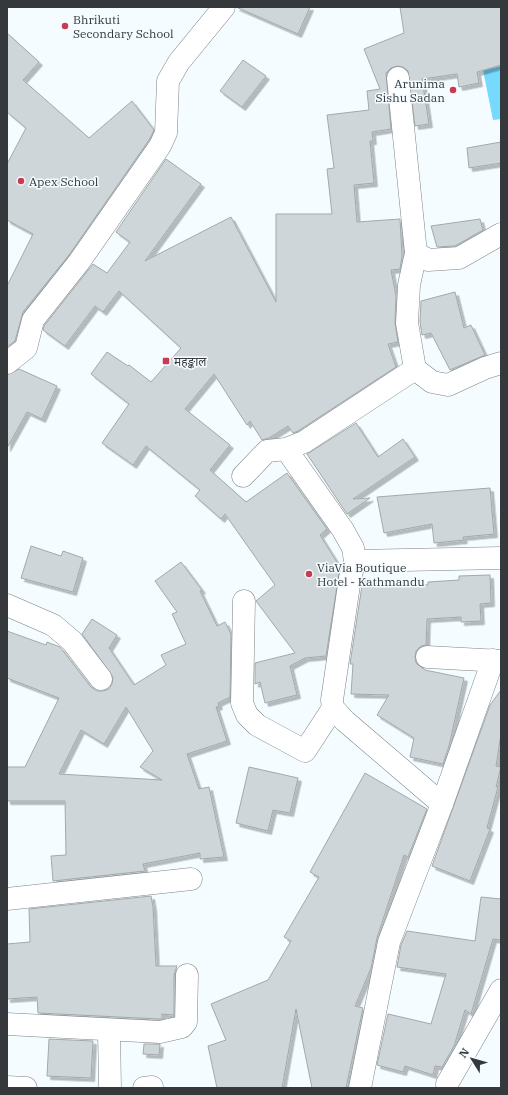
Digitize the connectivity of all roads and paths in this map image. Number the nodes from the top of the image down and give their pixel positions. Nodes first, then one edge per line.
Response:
1 (224, 7) edge
2 (398, 78) dead end
3 (501, 234) edge
4 (416, 253) junction
5 (501, 363) edge
6 (7, 364) edge
7 (415, 369) junction
8 (286, 449) junction
9 (243, 476) dead end
10 (501, 558) edge
11 (355, 561) junction
12 (244, 601) dead end
13 (7, 605) edge
14 (427, 656) dead end
15 (497, 660) edge
16 (101, 679) dead end
17 (333, 708) junction
18 (442, 804) junction
19 (191, 879) dead end
20 (7, 899) edge
21 (187, 975) dead end
22 (501, 990) edge
23 (7, 1024) edge
24 (109, 1030) junction
25 (447, 1084) dead end
26 (7, 1087) edge
27 (26, 1088) edge
28 (110, 1088) edge
29 (360, 1088) edge

1 - 6 street
2 - 4 street
3 - 4 street
4 - 7 street
5 - 7 street
7 - 8 street
8 - 9 street
8 - 11 street
10 - 11 street
11 - 17 street
12 - 17 street
13 - 16 street
14 - 15 street
15 - 18 street
17 - 18 street
18 - 29 street
19 - 20 street
21 - 24 street
22 - 25 street
23 - 24 street
24 - 28 street
26 - 27 street

